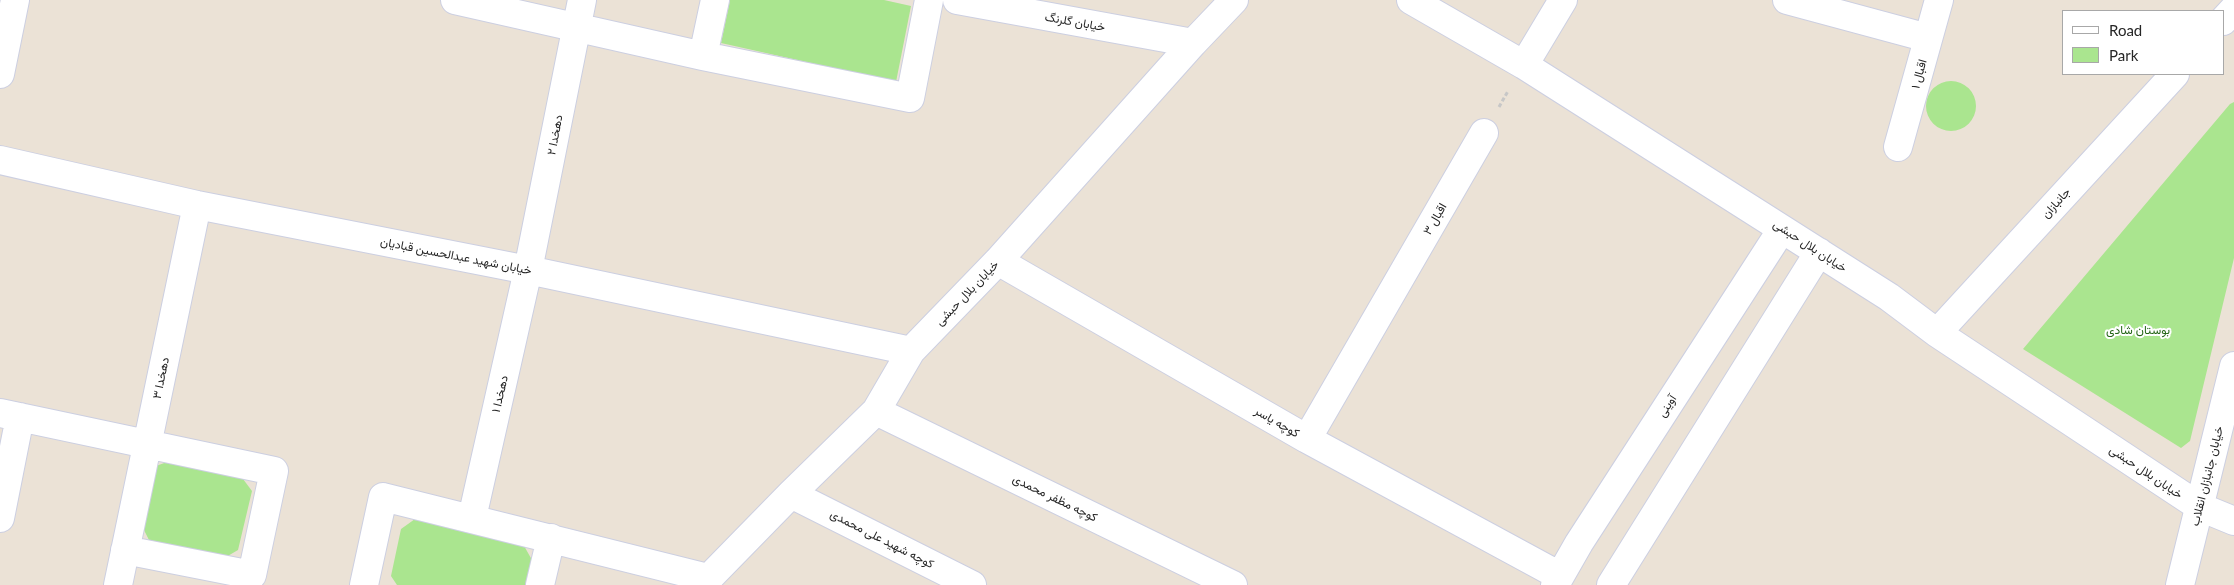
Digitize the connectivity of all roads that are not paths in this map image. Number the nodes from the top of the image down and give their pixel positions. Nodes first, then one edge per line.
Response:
1 (15, 0) edge
2 (456, 0) edge
3 (582, 0) edge
4 (715, 0) edge
5 (929, 0) edge
6 (958, 0) edge
7 (1234, 0) edge
8 (1411, 0) edge
9 (1563, 0) edge
10 (1787, 0) edge
11 (1938, 0) edge
12 (2234, 9) edge
13 (2224, 21) edge
14 (576, 28) junction
15 (1928, 38) junction
16 (1193, 43) junction
17 (703, 56) junction
18 (1524, 64) junction
19 (0, 74) edge
20 (2174, 75) edge
21 (1484, 133) road end
22 (1898, 147) dead end
23 (0, 160) edge
24 (197, 205) junction
25 (1782, 229) junction
26 (1819, 252) junction
27 (998, 261) junction
28 (528, 270) junction
29 (1937, 333) junction
30 (911, 351) junction
31 (2232, 379) edge
32 (876, 411) junction
33 (10, 415) edge
34 (1307, 439) junction
35 (148, 444) junction
36 (791, 494) junction
37 (2200, 507) junction
38 (0, 518) edge
39 (472, 518) junction
40 (2234, 521) edge
41 (551, 538) junction
42 (125, 550) junction
43 (1558, 580) edge
44 (705, 582) edge
45 (118, 585) edge
46 (364, 585) edge
47 (540, 585) edge
48 (972, 585) edge
49 (1233, 585) edge
50 (1611, 585) edge
51 (2180, 585) edge

1 - 19 street
2 - 14 street
3 - 14 street, دهخدا ۲
4 - 17 street
5 - 17 street
6 - 16 street, خیابان گلرنگ
7 - 16 street, خیابان بلال حبشی
8 - 18 street, خیابان بلال حبشی
9 - 18 street
10 - 15 street
11 - 15 street, اقبال ۱
12 - 13 street
14 - 17 street
14 - 28 street, دهخدا ۲
15 - 22 street, اقبال ۱
16 - 27 street, خیابان بلال حبشی
18 - 25 street, خیابان بلال حبشی
20 - 29 street, جانبازان
21 - 34 street, اقبال ۳
23 - 24 street, خیابان شهید عبدالحسین قبادیان
24 - 28 street, خیابان شهید عبدالحسین قبادیان
24 - 35 street, دهخدا ۳
25 - 26 street, خیابان بلال حبشی
25 - 43 street, آوینی
26 - 29 street, خیابان بلال حبشی
26 - 50 street
27 - 30 street, خیابان بلال حبشی
27 - 34 street, کوچه یاسر
28 - 30 street, خیابان شهید عبدالحسین قبادیان
28 - 39 street, دهخدا ۱
29 - 37 street, خیابان بلال حبشی
30 - 32 street, خیابان بلال حبشی
31 - 37 street, خیابان جانبازان انقلاب
32 - 36 street, خیابان بلال حبشی
32 - 49 street, کوچه مظفر محمدی
33 - 35 street
33 - 38 street
34 - 43 street, کوچه یاسر
35 - 42 street, دهخدا ۳
35 - 42 street
36 - 44 street, خیابان بلال حبشی
36 - 48 street, کوچه شهید علی محمدی
37 - 40 street, خیابان بلال حبشی
37 - 51 street, خیابان جانبازان انقلاب
39 - 41 street
39 - 46 street
41 - 44 street
41 - 47 street
42 - 45 street, دهخدا ۳

